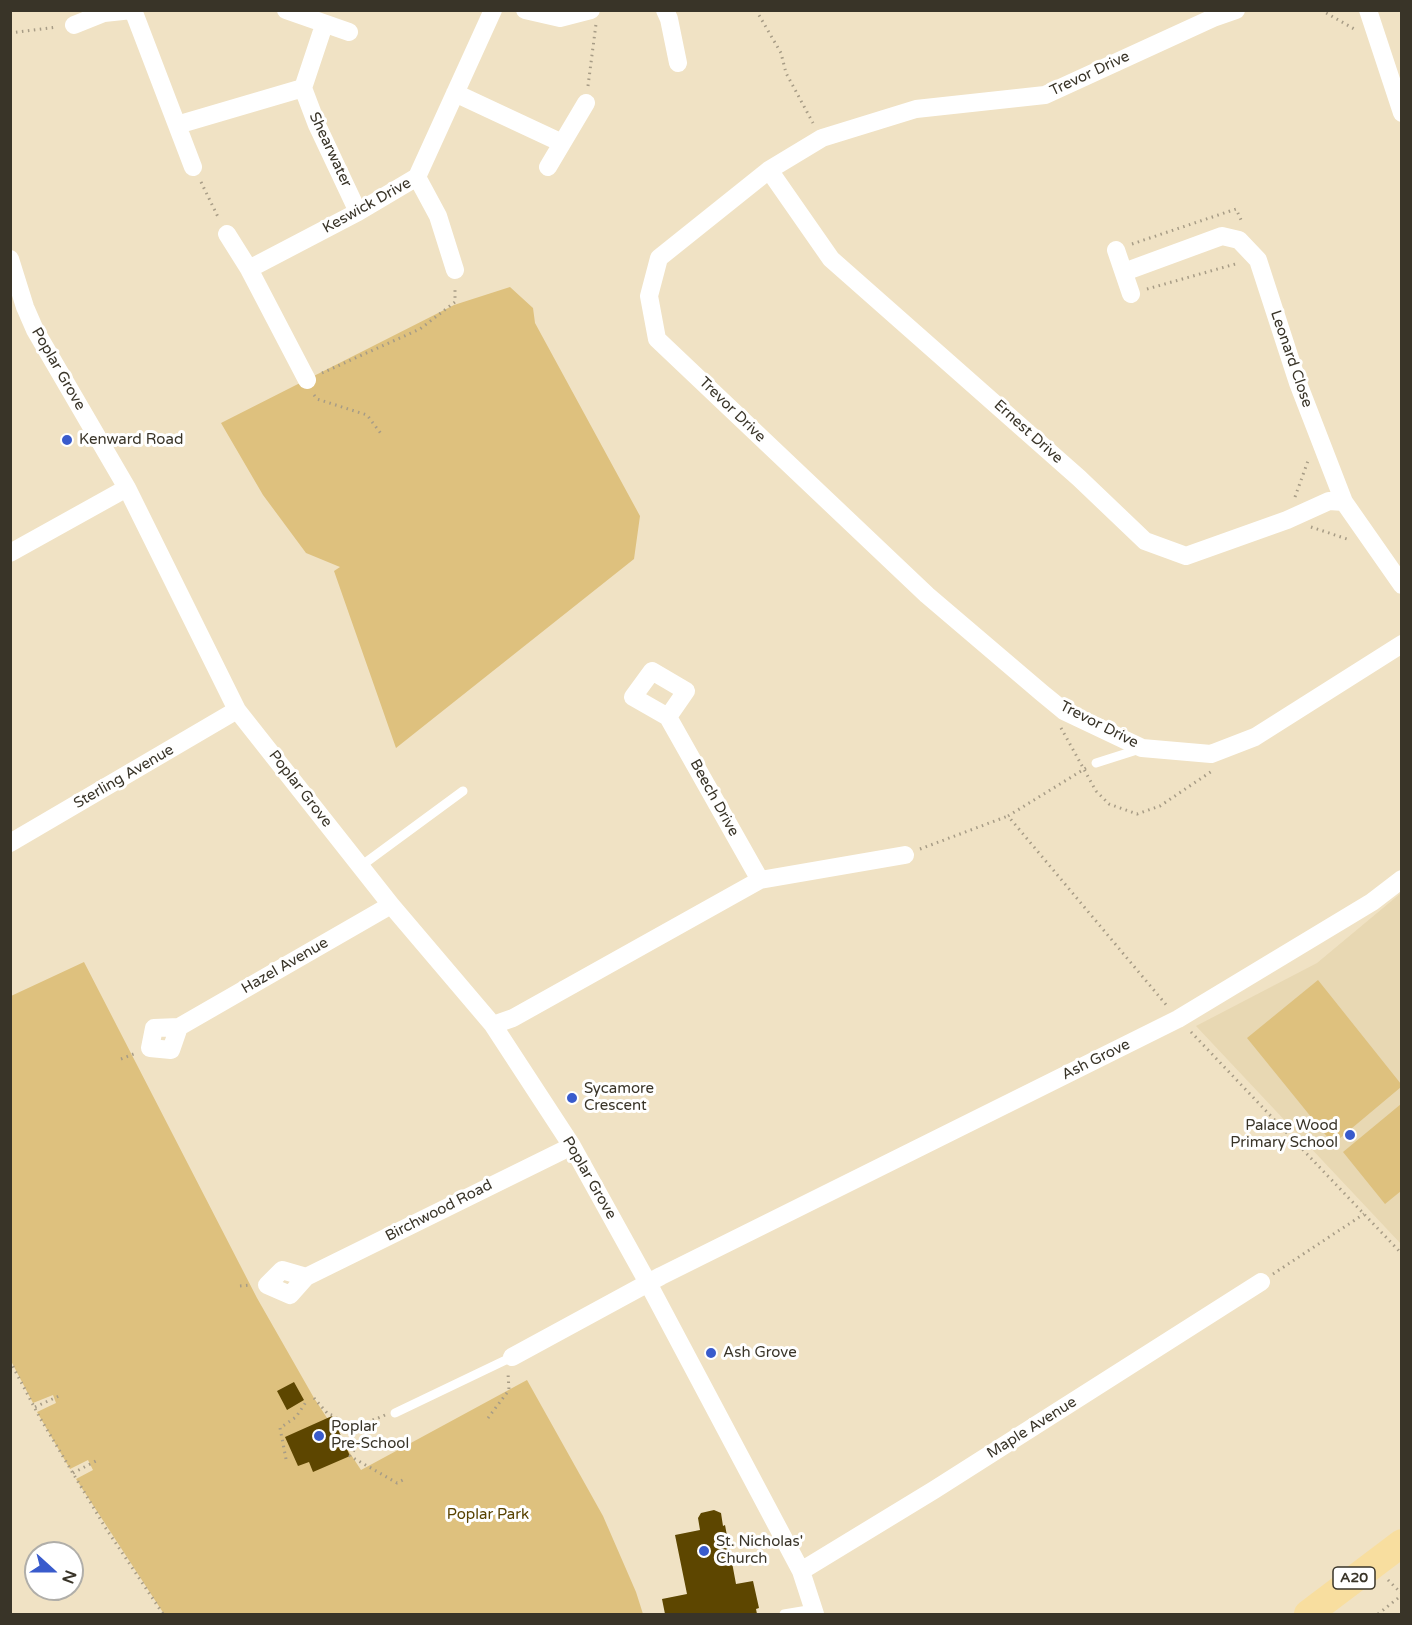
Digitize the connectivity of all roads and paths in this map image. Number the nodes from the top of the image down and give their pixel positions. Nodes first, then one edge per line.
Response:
1 (133, 10) edge
2 (493, 10) edge
3 (525, 10) edge
4 (665, 10) edge
5 (756, 10) edge
6 (1236, 10) edge
7 (1321, 10) edge
8 (1368, 10) edge
9 (293, 12) edge
10 (561, 14) edge
11 (594, 16) edge
12 (74, 25) joint
13 (324, 25) junction
14 (349, 32) dead end
15 (10, 33) edge
16 (1378, 42) junction
17 (678, 63) dead end
18 (303, 88) junction
19 (455, 93) junction
20 (586, 103) joint
21 (1401, 113) edge
22 (177, 125) junction
23 (822, 138) junction
24 (562, 143) junction
25 (193, 167) joint
26 (548, 167) dead end
27 (769, 170) junction
28 (417, 177) junction
29 (358, 212) junction
30 (227, 234) joint
31 (1116, 250) dead end
32 (10, 259) edge
33 (1258, 260) junction
34 (249, 269) junction
35 (455, 270) joint
36 (1124, 272) junction
37 (1131, 294) joint
38 (307, 380) junction
39 (382, 435) dead end
40 (1318, 435) junction
41 (127, 488) junction
42 (1344, 502) junction
43 (1287, 520) junction
44 (1375, 548) junction
45 (10, 553) edge
46 (1401, 585) edge
47 (1401, 644) edge
48 (237, 710) junction
49 (668, 717) dead end
50 (1058, 721) dead end
51 (1142, 748) junction
52 (1096, 763) joint
53 (1215, 769) dead end
54 (1084, 770) junction
55 (463, 791) dead end
56 (1008, 816) junction
57 (10, 843) edge
58 (904, 855) joint
59 (361, 866) junction
60 (1401, 879) edge
61 (760, 880) junction
62 (392, 905) junction
63 (1178, 1019) junction
64 (493, 1025) junction
65 (178, 1027) dead end
66 (572, 1146) junction
67 (1364, 1214) junction
68 (1401, 1254) edge
69 (306, 1277) dead end
70 (1262, 1282) joint
71 (648, 1283) junction
72 (509, 1358) junction
73 (10, 1361) edge
74 (59, 1396) dead end
75 (314, 1398) dead end
76 (306, 1402) dead end
77 (35, 1407) junction
78 (395, 1413) joint
79 (488, 1418) dead end
80 (376, 1419) junction
81 (286, 1459) dead end
82 (96, 1461) dead end
83 (73, 1473) junction
84 (405, 1479) dead end
85 (1401, 1543) edge
86 (801, 1571) junction
87 (1401, 1595) edge
88 (814, 1612) edge
89 (163, 1614) edge
90 (784, 1614) edge
91 (1308, 1614) edge
92 (1378, 1614) edge

1 - 12 street
1 - 22 street
2 - 19 street, Keswick Drive
3 - 10 street
4 - 17 street
5 - 23 path
6 - 23 street, Trevor Drive
7 - 16 path
8 - 16 street
9 - 13 street
10 - 11 street
11 - 20 path
12 - 15 path
13 - 14 street
13 - 18 street
16 - 21 street
18 - 22 street
18 - 29 street, Shearwater
19 - 24 street
19 - 28 street, Keswick Drive
20 - 24 street
22 - 25 street
23 - 27 street, Trevor Drive
24 - 26 street
25 - 30 path
27 - 43 street, Ernest Drive
27 - 51 street, Trevor Drive
28 - 29 street, Keswick Drive
28 - 35 street
29 - 34 street, Keswick Drive
30 - 34 street
31 - 36 street
32 - 41 street, Poplar Grove
33 - 36 street, Leonard Close
33 - 37 path
33 - 40 street, Leonard Close
34 - 38 street
35 - 38 path
36 - 37 street
38 - 39 path
40 - 42 street, Leonard Close
40 - 43 path
41 - 45 street
41 - 48 street, Poplar Grove
42 - 43 street, Ernest Drive
42 - 44 street, Leonard Close
43 - 44 path
44 - 46 street, Leonard Close
47 - 51 street, Trevor Drive
48 - 57 street, Sterling Avenue
48 - 59 street, Poplar Grove
49 - 61 street, Beech Drive
50 - 54 path
51 - 52 lane
52 - 54 path
53 - 54 path
54 - 56 path
55 - 59 lane
56 - 58 path
56 - 63 path
58 - 61 street
59 - 62 street, Poplar Grove
60 - 63 street, Ash Grove
61 - 64 street
62 - 64 street, Poplar Grove
62 - 65 street, Hazel Avenue
63 - 67 path
63 - 71 street, Ash Grove
64 - 66 street, Poplar Grove
66 - 69 street, Birchwood Road
66 - 71 street, Poplar Grove
67 - 68 path
67 - 70 path
70 - 86 street, Maple Avenue
71 - 72 street
71 - 86 street, Poplar Grove
72 - 78 lane
72 - 79 path
73 - 77 path
74 - 77 path
75 - 80 path
76 - 81 path
77 - 83 path
78 - 80 path
80 - 84 path
82 - 83 path
83 - 89 path
85 - 91 main road, A20
86 - 88 street, Poplar Grove
87 - 92 path
88 - 90 lane

